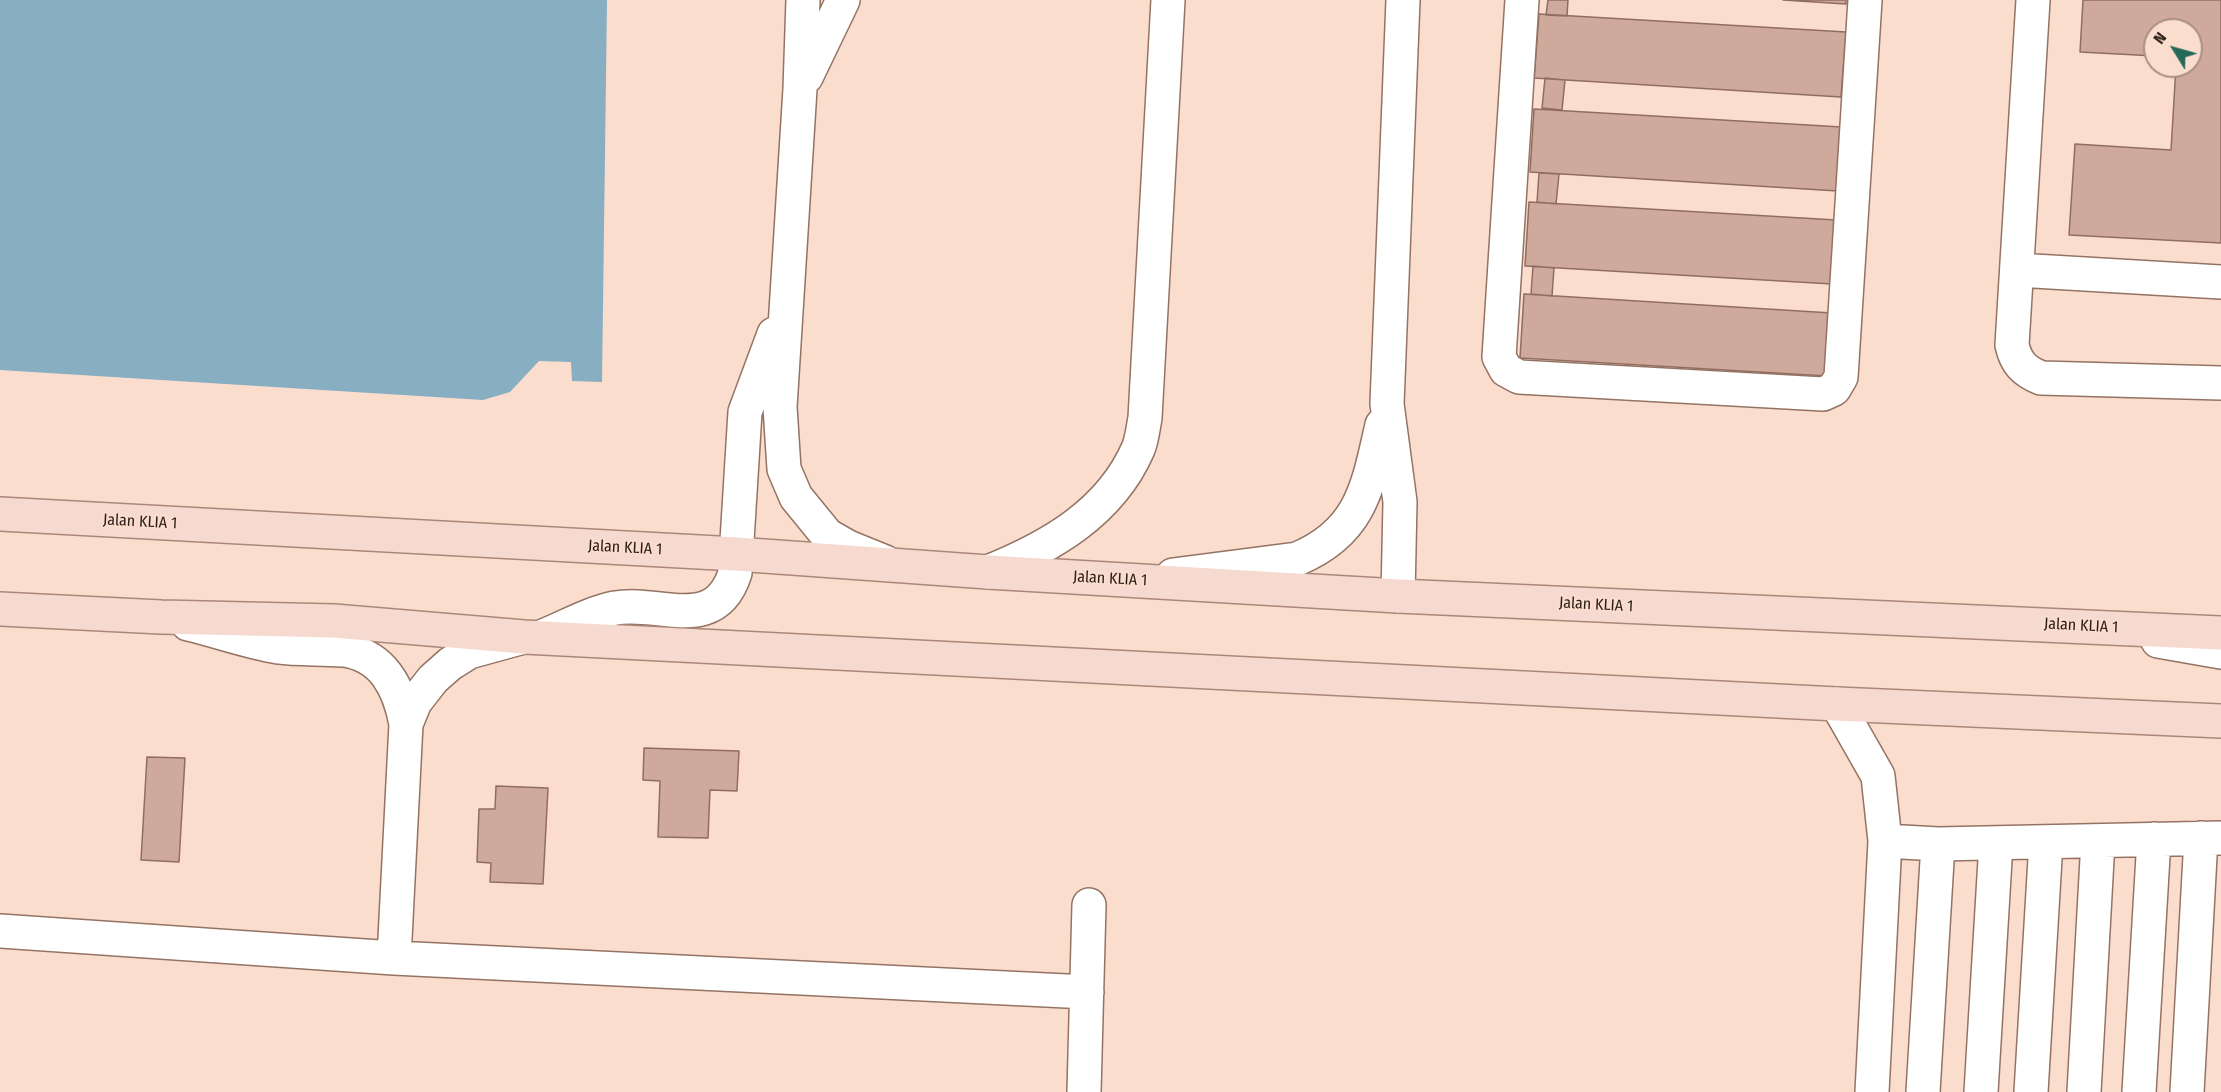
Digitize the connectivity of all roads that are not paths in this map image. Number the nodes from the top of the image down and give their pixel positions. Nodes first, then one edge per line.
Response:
1 (803, 0) edge
2 (843, 0) edge
3 (1168, 0) edge
4 (1402, 0) edge
5 (1522, 0) edge
6 (1865, 0) edge
7 (2032, 0) edge
8 (800, 89) junction
9 (2017, 270) junction
10 (2221, 282) edge
11 (785, 304) junction
12 (2221, 383) edge
13 (1387, 404) junction
14 (0, 514) edge
15 (736, 554) junction
16 (894, 566) junction
17 (988, 572) junction
18 (1130, 580) junction
19 (1398, 596) junction
20 (0, 609) edge
21 (160, 617) junction
22 (2079, 626) junction
23 (2221, 633) edge
24 (532, 637) junction
25 (2221, 652) edge
26 (1837, 704) junction
27 (2221, 721) edge
28 (406, 724) junction
29 (2211, 838) edge
30 (2154, 839) junction
31 (1885, 841) junction
32 (2098, 841) junction
33 (2046, 842) junction
34 (1996, 843) junction
35 (1938, 844) junction
36 (1089, 905) dead end
37 (0, 931) edge
38 (394, 958) junction
39 (1087, 992) junction
40 (1084, 1092) edge
41 (1872, 1092) edge
42 (1923, 1092) edge
43 (1982, 1092) edge
44 (2031, 1092) edge
45 (2084, 1092) edge
46 (2139, 1092) edge
47 (2187, 1092) edge

1 - 8 street
2 - 8 street
3 - 17 street
4 - 13 street
5 - 6 street
7 - 9 street
8 - 11 street
9 - 10 street
9 - 12 street
11 - 15 street
11 - 16 street
13 - 18 street
13 - 19 street
14 - 15 main road, Jalan KLIA 1
15 - 16 main road, Jalan KLIA 1
15 - 24 street
16 - 17 main road, Jalan KLIA 1
17 - 18 main road, Jalan KLIA 1
18 - 19 main road, Jalan KLIA 1
19 - 22 main road, Jalan KLIA 1
20 - 21 main road
21 - 24 main road
21 - 28 street
22 - 23 main road, Jalan KLIA 1
22 - 25 street
24 - 26 main road
24 - 28 street
26 - 27 main road
26 - 31 street
28 - 38 street
29 - 30 street
29 - 47 street
30 - 32 street
30 - 46 street
31 - 35 street
31 - 41 street
32 - 33 street
32 - 45 street
33 - 34 street
33 - 44 street
34 - 35 street
34 - 43 street
35 - 42 street
36 - 39 street
37 - 38 street
38 - 39 street
39 - 40 street

